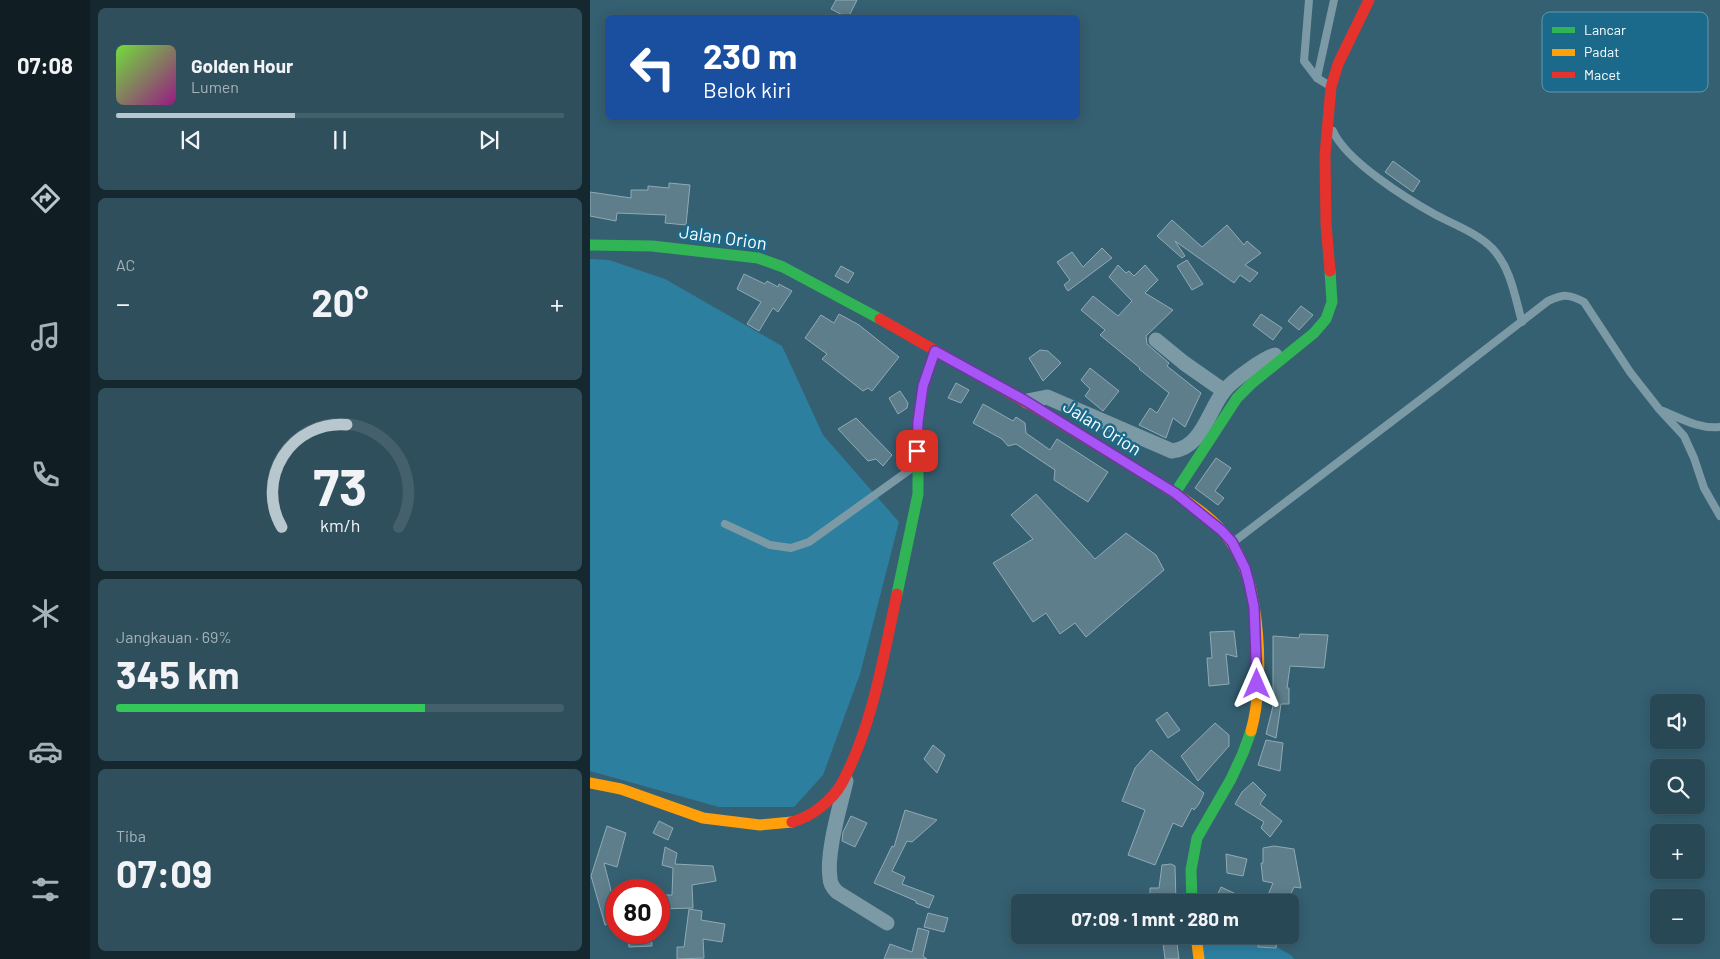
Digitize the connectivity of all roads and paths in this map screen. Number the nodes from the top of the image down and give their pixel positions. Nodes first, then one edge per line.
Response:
1 (1308, 0) edge
2 (1334, 0) edge
3 (1369, 0) edge
4 (1317, 78) junction
5 (1331, 87) junction
6 (1328, 118) junction
7 (590, 244) edge
8 (1522, 322) junction
9 (1156, 340) dead end
10 (935, 351) junction
11 (1291, 353) junction
12 (1224, 391) junction
13 (1026, 401) junction
14 (1659, 409) junction
15 (1720, 427) edge
16 (917, 465) junction
17 (1175, 493) junction
18 (1720, 516) edge
19 (725, 524) dead end
20 (1232, 542) junction
21 (850, 767) junction
22 (590, 783) edge
23 (1191, 894) edge
24 (887, 923) dead end
25 (1197, 944) edge
26 (1199, 959) edge

1 - 4 lane
2 - 4 lane
3 - 5 main road
4 - 5 lane
5 - 6 main road
6 - 8 lane
6 - 11 main road
7 - 10 main road, Jalan Orion
8 - 14 lane
8 - 20 lane
9 - 12 street
10 - 13 main road, Jalan Orion
10 - 16 main road
11 - 12 street
11 - 17 main road
12 - 13 street
13 - 17 main road, Jalan Orion
14 - 15 lane
14 - 18 lane
16 - 19 lane
16 - 21 main road
17 - 20 main road, Jalan Orion
20 - 23 main road, Jalan Orion
21 - 22 main road
21 - 24 street
25 - 26 main road

